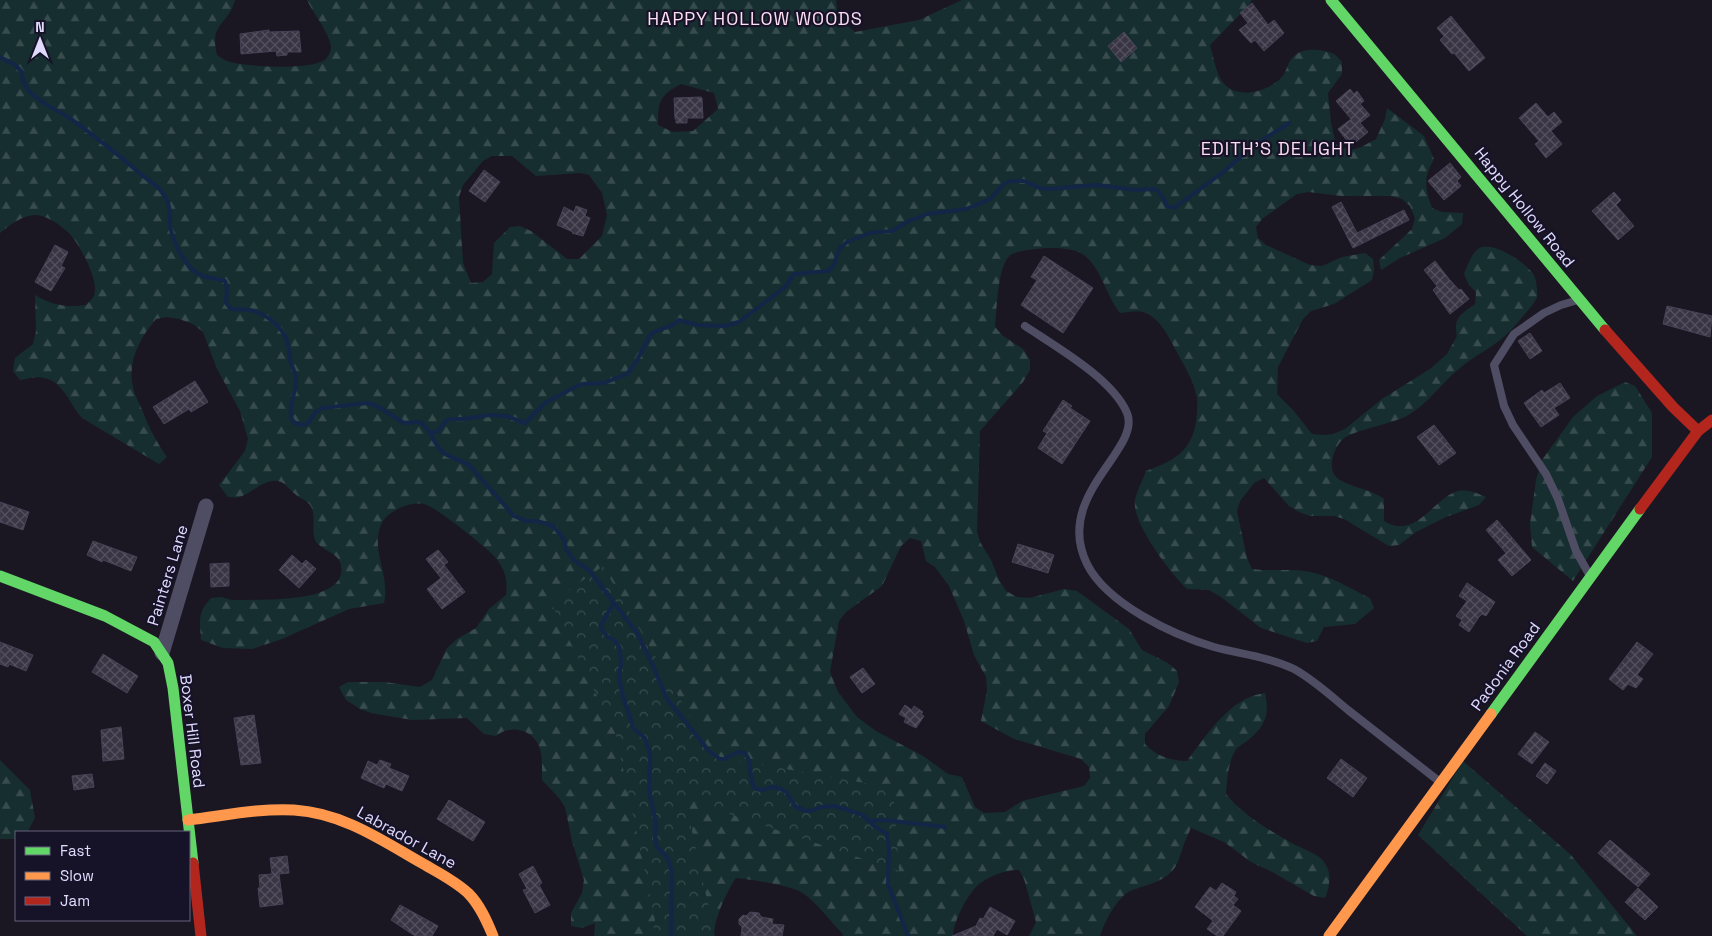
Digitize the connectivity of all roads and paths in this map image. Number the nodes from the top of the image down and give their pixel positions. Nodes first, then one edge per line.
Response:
1 (1331, 0) edge
2 (1580, 300) junction
3 (1025, 326) dead end
4 (1712, 420) edge
5 (1698, 431) junction
6 (206, 506) dead end
7 (0, 576) edge
8 (1590, 577) junction
9 (162, 653) junction
10 (1440, 782) junction
11 (188, 820) junction
12 (189, 831) edge
13 (190, 838) edge
14 (201, 936) edge
15 (493, 936) edge
16 (1329, 936) edge

1 - 2 street, Happy Hollow Road
2 - 5 street, Happy Hollow Road
2 - 8 lane
3 - 10 lane
4 - 5 street, Padonia Road
5 - 8 street, Padonia Road
6 - 9 street, Painters Lane
7 - 9 street, Boxer Hill Road
8 - 10 street, Padonia Road
9 - 11 street, Boxer Hill Road
10 - 16 street, Padonia Road
11 - 12 street, Boxer Hill Road
11 - 15 street, Labrador Lane
13 - 14 street, Boxer Hill Road

